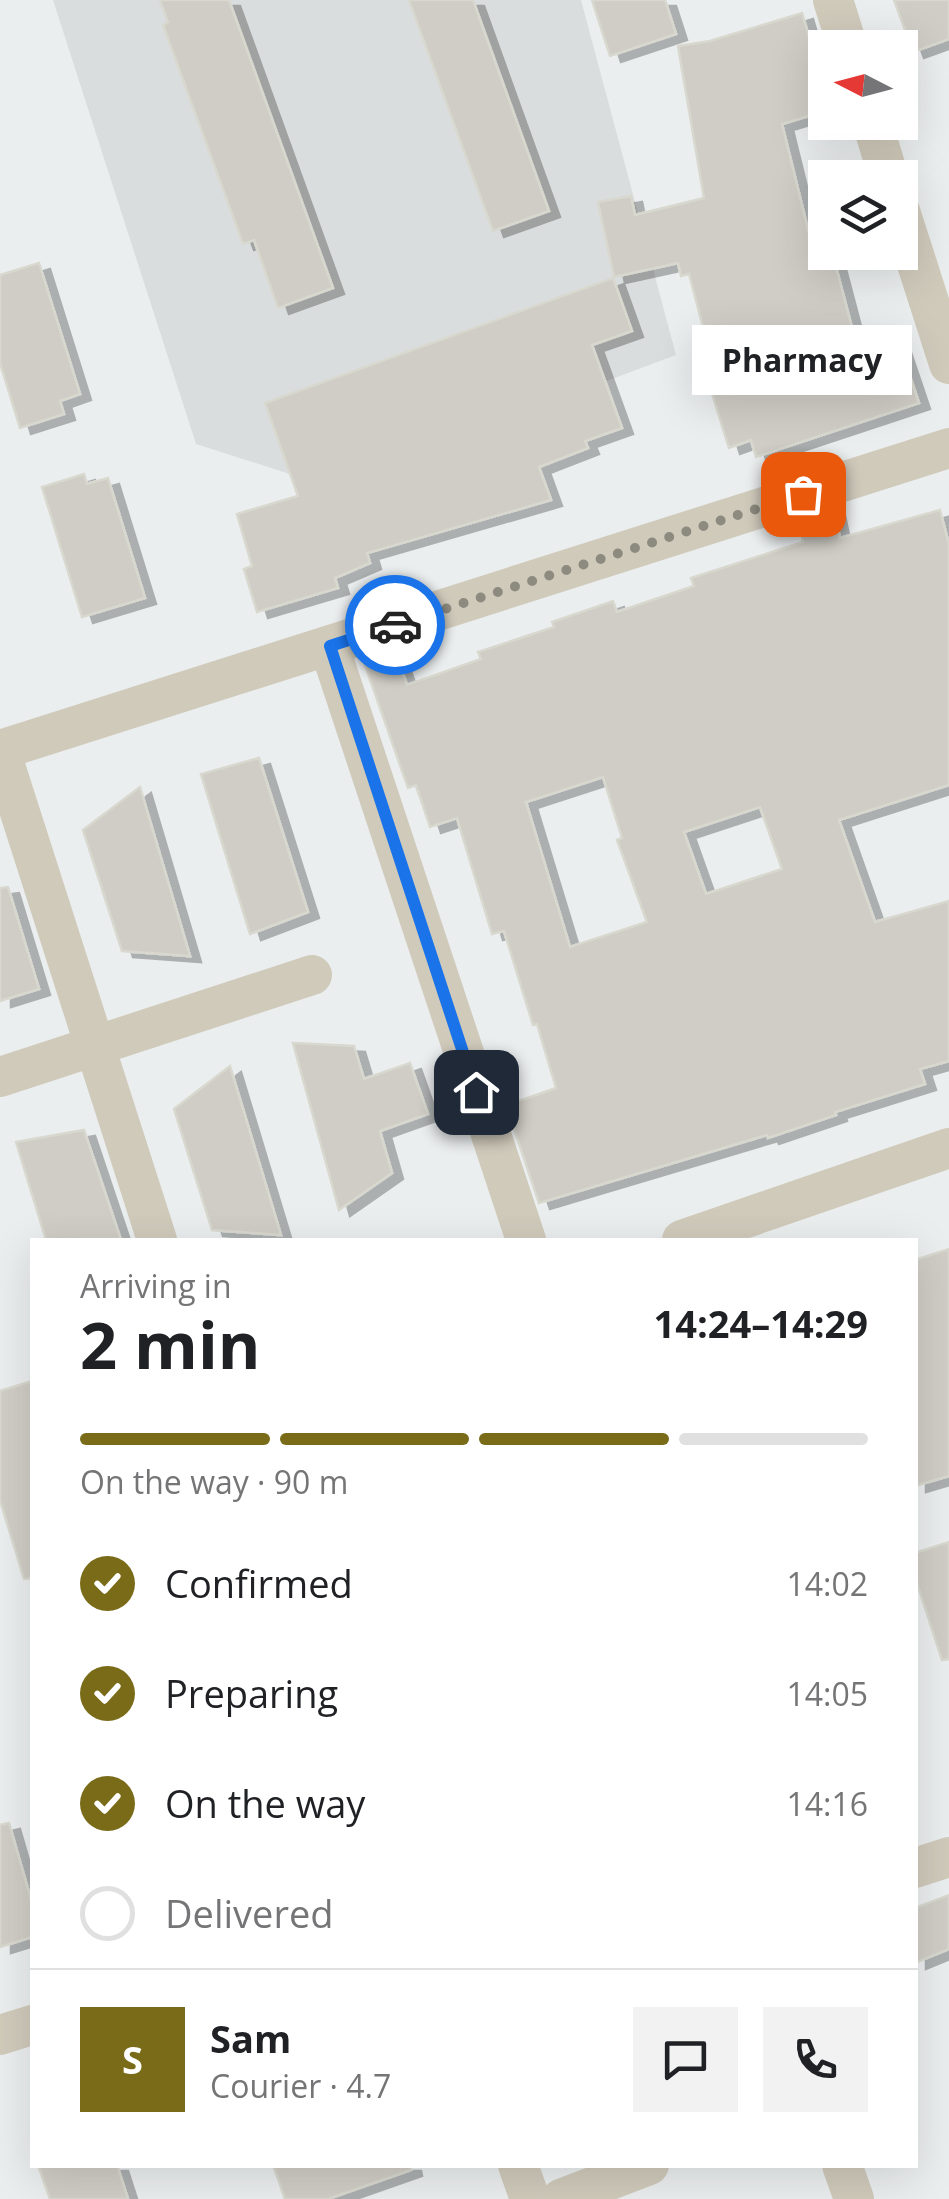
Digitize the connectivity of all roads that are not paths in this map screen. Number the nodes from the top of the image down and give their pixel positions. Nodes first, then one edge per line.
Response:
1 (832, 0) edge
2 (842, 30) edge
3 (918, 267) edge
4 (949, 364) edge
5 (949, 448) edge
6 (330, 646) junction
7 (0, 750) edge
8 (312, 975) dead end
9 (92, 1044) junction
10 (0, 1077) edge
11 (949, 1148) edge
12 (157, 1238) edge
13 (525, 1238) edge
14 (688, 1238) edge
15 (949, 1857) edge
16 (918, 1867) edge
17 (30, 2026) edge
18 (0, 2036) edge
19 (519, 2168) edge
20 (641, 2168) edge
21 (843, 2168) edge
22 (530, 2199) edge
23 (561, 2199) edge
24 (854, 2199) edge

1 - 2 street
3 - 4 street
5 - 6 street
6 - 7 street
6 - 13 street
7 - 9 street
8 - 9 street
9 - 10 street
9 - 12 street
11 - 14 street
15 - 16 street
17 - 18 street
19 - 22 street
20 - 23 street
21 - 24 street

